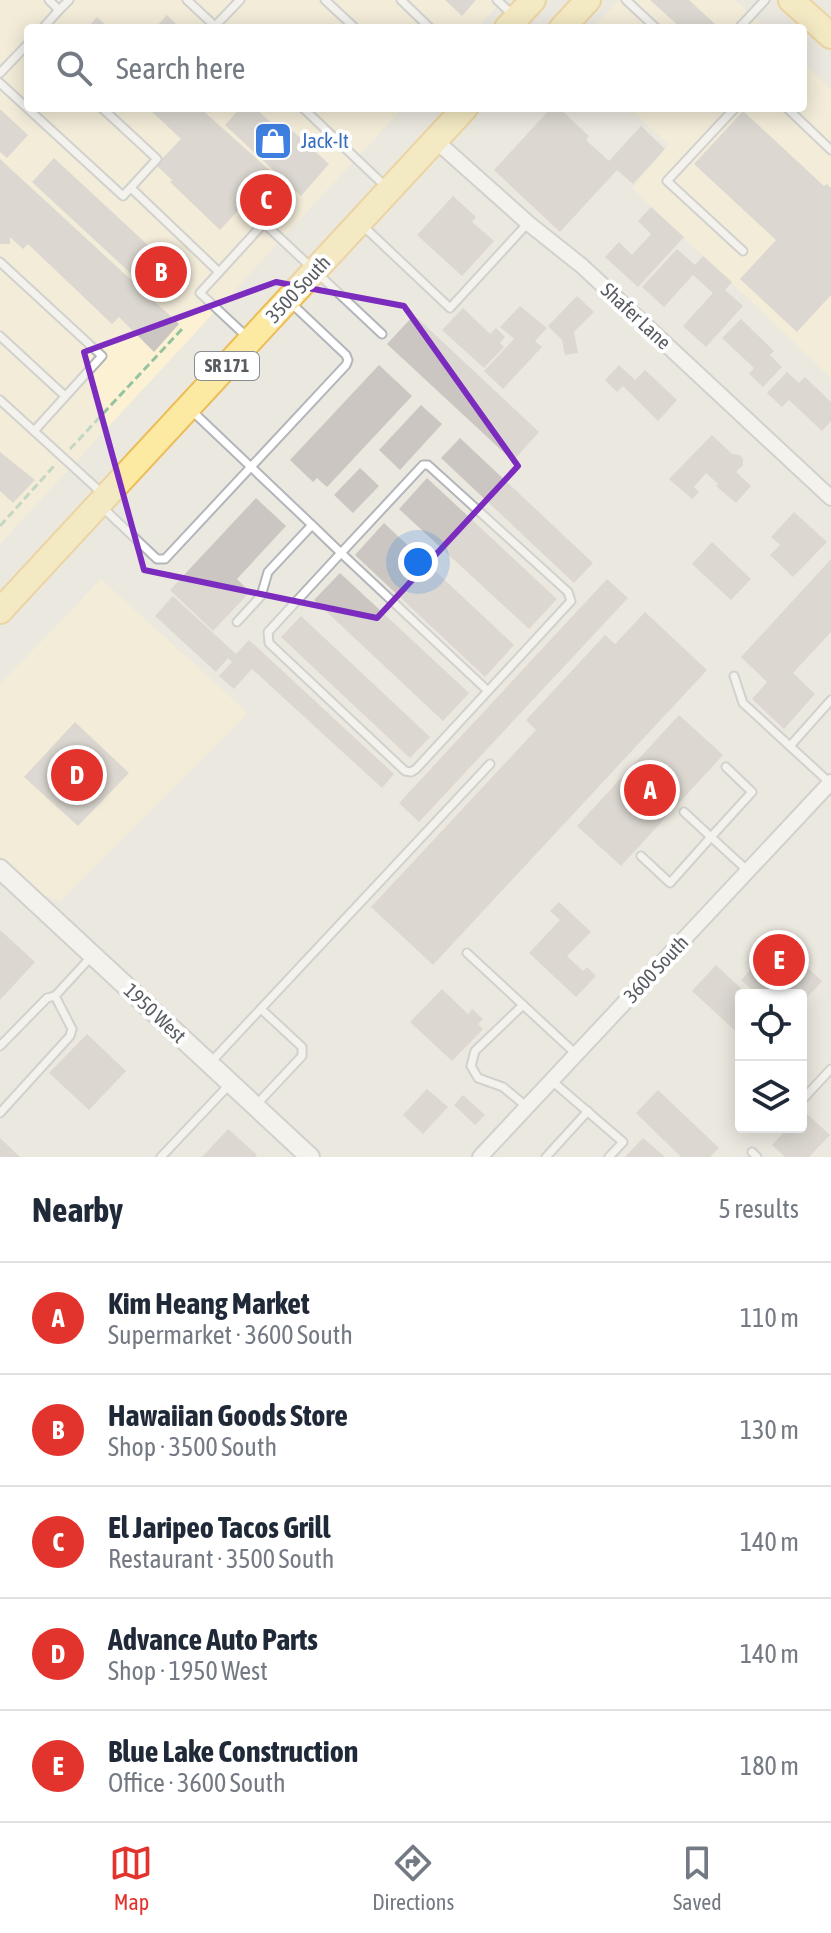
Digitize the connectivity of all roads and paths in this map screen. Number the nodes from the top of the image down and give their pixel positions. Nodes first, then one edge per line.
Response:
1 (49, 0) edge
2 (69, 0) edge
3 (187, 0) edge
4 (240, 0) edge
5 (325, 0) edge
6 (401, 0) edge
7 (497, 0) edge
8 (588, 0) edge
9 (626, 0) edge
10 (765, 0) edge
11 (791, 0) edge
12 (59, 10) junction
13 (519, 15) edge
14 (47, 24) edge
15 (213, 24) edge
16 (219, 24) edge
17 (351, 24) edge
18 (426, 24) edge
19 (566, 24) edge
20 (652, 24) edge
21 (743, 24) edge
22 (819, 29) edge
23 (24, 48) edge
24 (0, 73) edge
25 (0, 83) edge
26 (24, 105) edge
27 (32, 112) edge
28 (106, 112) edge
29 (307, 112) edge
30 (731, 112) edge
31 (791, 112) edge
32 (455, 114) edge
33 (435, 140) junction
34 (831, 150) edge
35 (131, 188) junction
36 (390, 190) junction
37 (360, 223) junction
38 (528, 223) junction
39 (743, 251) dead end
40 (0, 262) edge
41 (315, 270) junction
42 (219, 272) junction
43 (287, 300) junction
44 (182, 329) dead end
45 (382, 334) dead end
46 (0, 336) edge
47 (251, 340) junction
48 (65, 396) junction
49 (0, 400) edge
50 (188, 407) junction
51 (34, 431) junction
52 (77, 442) dead end
53 (251, 467) junction
54 (52, 469) dead end
55 (831, 498) edge
56 (102, 500) junction
57 (312, 525) junction
58 (0, 526) edge
59 (341, 553) junction
60 (0, 611) edge
61 (237, 622) dead end
62 (734, 676) dead end
63 (488, 691) junction
64 (831, 700) edge
65 (790, 746) junction
66 (490, 764) dead end
67 (726, 767) dead end
68 (831, 782) edge
69 (684, 812) dead end
70 (711, 837) junction
71 (641, 856) dead end
72 (0, 869) edge
73 (748, 871) junction
74 (467, 953) dead end
75 (93, 955) junction
76 (55, 996) junction
77 (523, 1005) junction
78 (261, 1009) junction
79 (0, 1046) edge
80 (576, 1054) junction
81 (209, 1064) junction
82 (831, 1069) edge
83 (552, 1081) junction
84 (231, 1083) junction
85 (807, 1095) edge
86 (256, 1106) junction
87 (527, 1107) junction
88 (588, 1111) junction
89 (0, 1113) edge
90 (161, 1157) edge
91 (310, 1157) edge
92 (480, 1157) edge
93 (546, 1157) edge
94 (609, 1157) edge

1 - 12 lane
2 - 12 lane
3 - 15 lane
4 - 16 lane
5 - 17 lane
6 - 18 lane
7 - 13 lane
8 - 19 main road
9 - 20 lane
10 - 21 lane
11 - 22 main road
12 - 14 lane
23 - 24 lane
25 - 26 lane
27 - 35 lane
28 - 35 lane
29 - 36 lane
30 - 39 lane
31 - 34 lane
32 - 33 main road, 3500 South / SR 171
33 - 36 main road, 3500 South / SR 171
33 - 38 street, Shafer Lane
35 - 42 lane
36 - 37 main road, 3500 South / SR 171
37 - 38 lane
37 - 41 main road, 3500 South / SR 171
38 - 55 street, Shafer Lane
40 - 48 lane
41 - 42 lane
41 - 43 main road, 3500 South / SR 171
41 - 45 lane
42 - 47 lane
43 - 47 main road, 3500 South / SR 171
43 - 53 lane
44 - 52 path
46 - 48 lane
47 - 50 main road, 3500 South / SR 171
48 - 51 lane
49 - 51 lane
50 - 53 lane
50 - 56 main road, 3500 South / SR 171
51 - 56 lane
53 - 56 lane
53 - 57 lane
54 - 58 path
56 - 60 main road, 3500 South / SR 171
57 - 59 lane
57 - 61 lane
59 - 63 lane
59 - 63 lane
59 - 63 lane
62 - 65 lane
64 - 65 lane
65 - 68 lane
66 - 78 lane
67 - 70 lane
68 - 73 street, 3600 South
69 - 70 lane
70 - 71 lane
70 - 73 lane
72 - 75 street, 1950 West
73 - 80 street, 3600 South
74 - 77 lane
75 - 76 lane
75 - 81 street, 1950 West
76 - 79 lane
76 - 89 lane
77 - 80 lane
77 - 87 lane
78 - 81 lane
78 - 86 lane
80 - 83 street, 3600 South
81 - 84 street, 1950 West
82 - 85 lane
83 - 87 street, 3600 South
83 - 88 lane
84 - 86 street, 1950 West
84 - 90 lane
86 - 91 street, 1950 West
87 - 92 street, 3600 South
88 - 93 lane
88 - 94 lane

